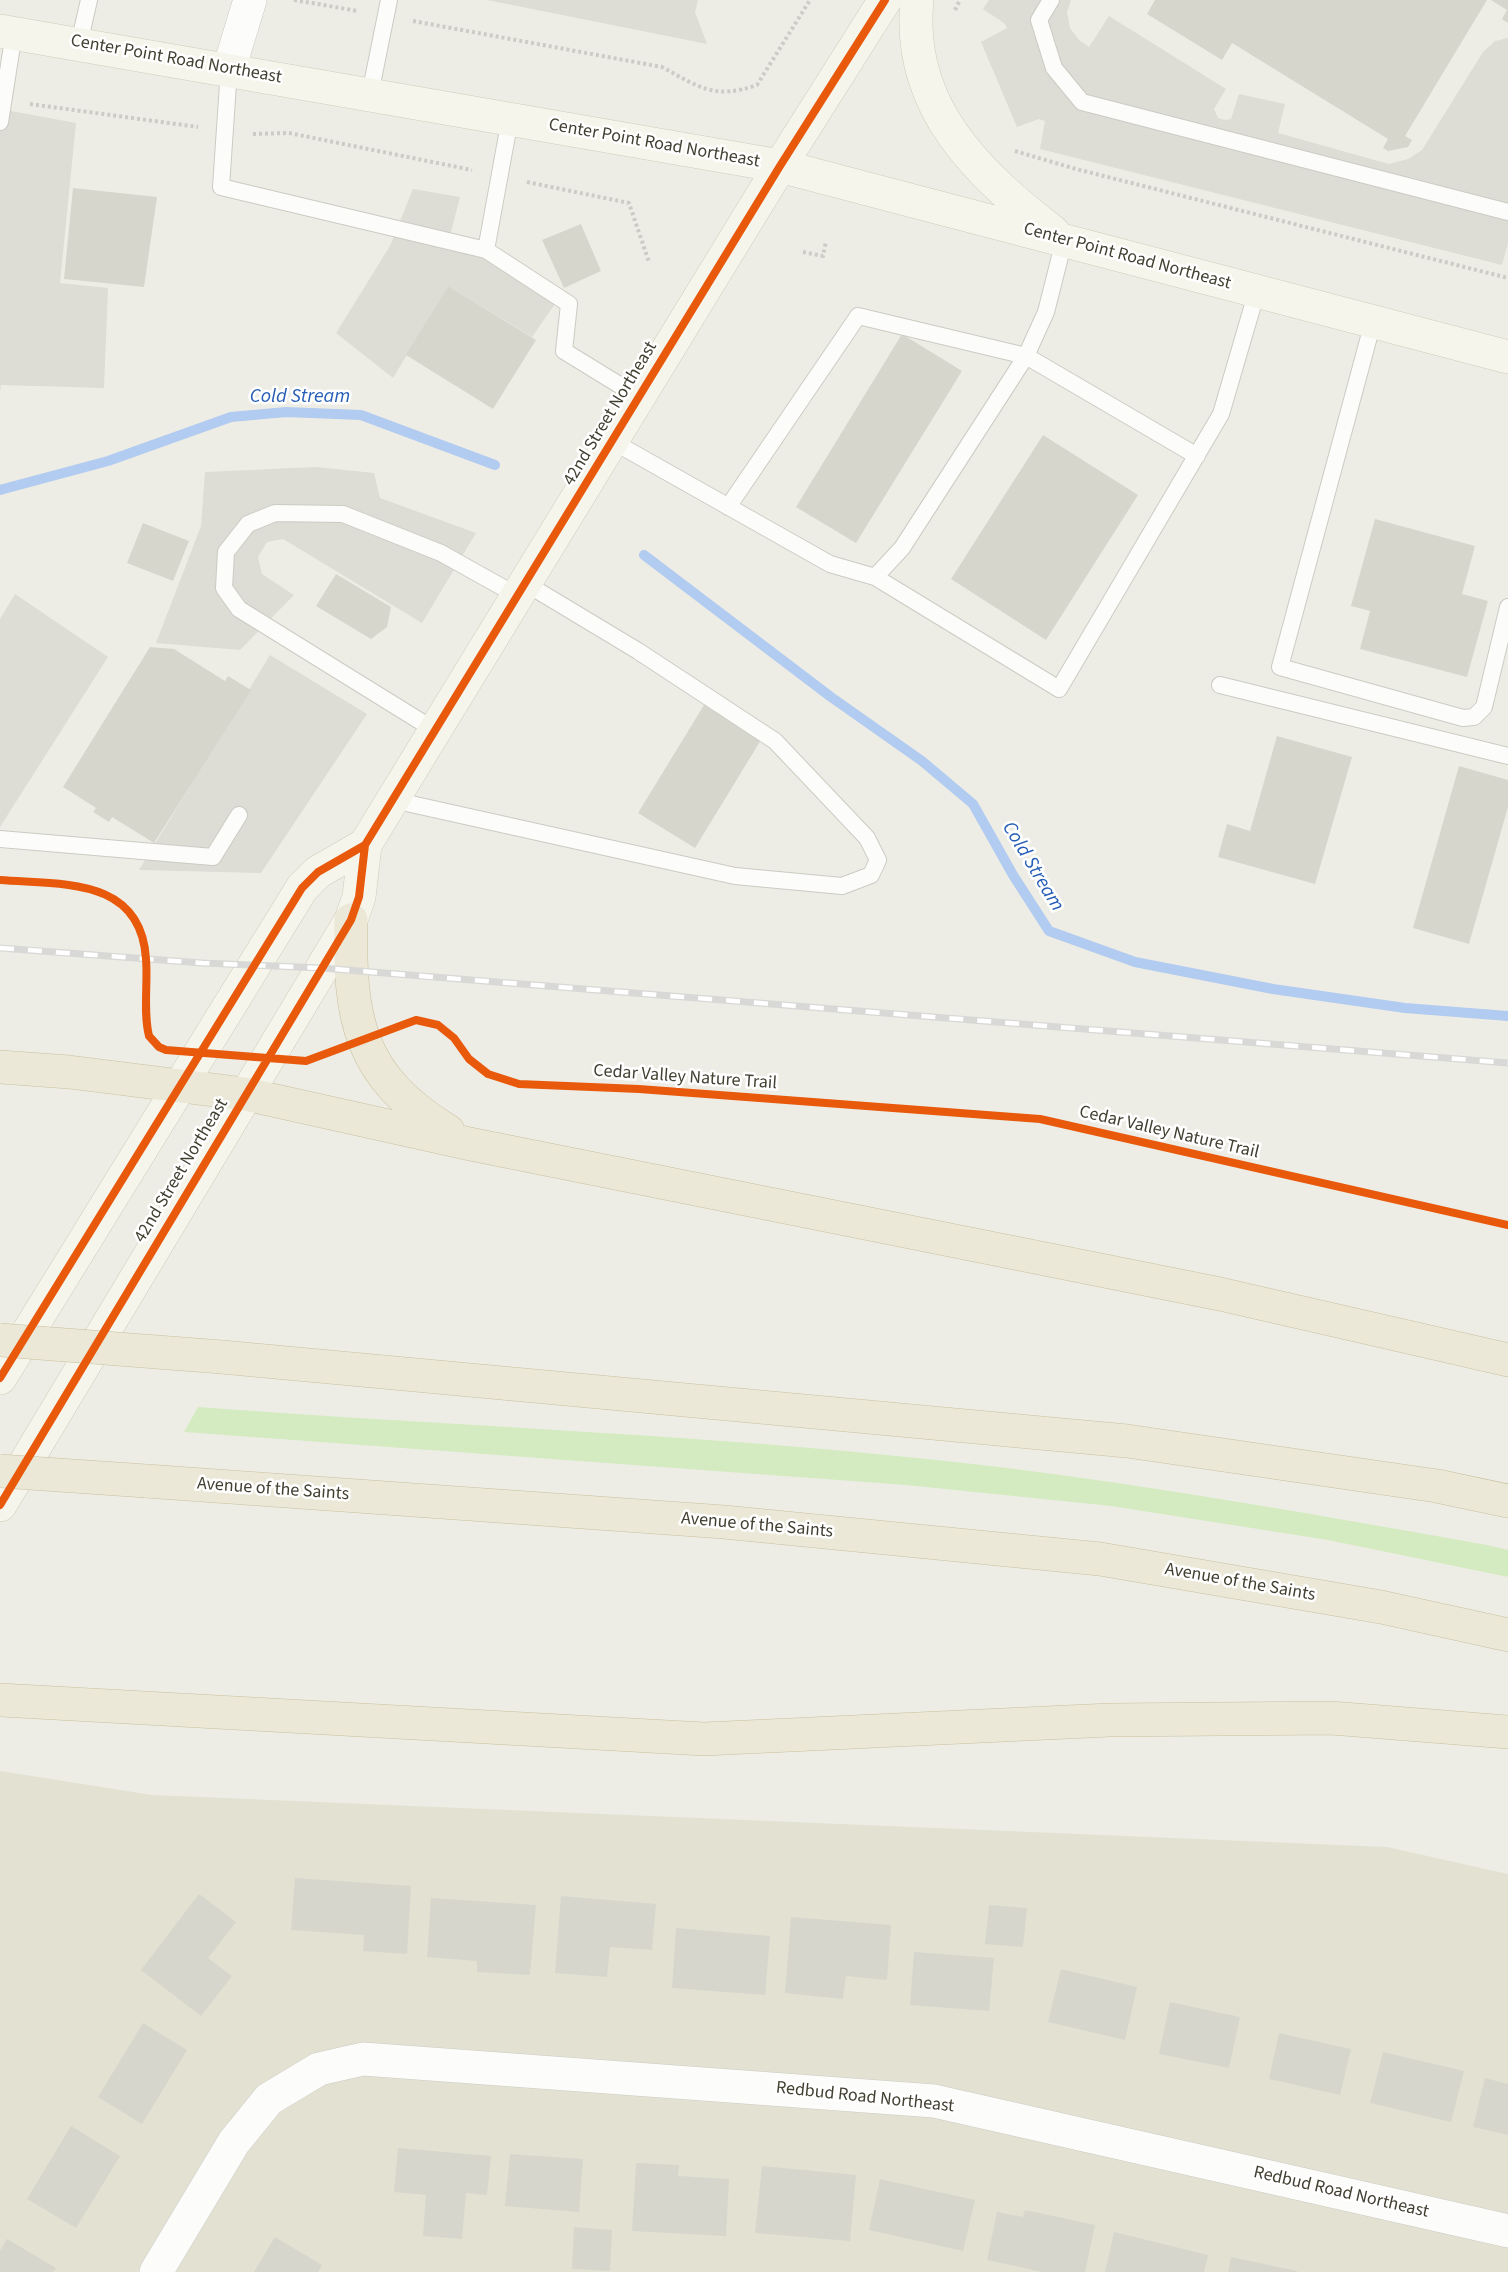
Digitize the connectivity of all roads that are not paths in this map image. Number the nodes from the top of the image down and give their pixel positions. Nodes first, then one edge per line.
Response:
1 (89, 0) edge
2 (250, 0) edge
3 (885, 0) edge
4 (917, 0) edge
5 (1052, 0) edge
6 (387, 8) edge
7 (7, 32) edge
8 (79, 44) junction
9 (229, 69) junction
10 (370, 94) junction
11 (510, 119) junction
12 (0, 122) edge
13 (780, 166) junction
14 (1508, 212) edge
15 (1064, 241) junction
16 (486, 250) junction
17 (1257, 291) junction
18 (1373, 322) junction
19 (1026, 356) junction
20 (1508, 357) edge
21 (639, 397) junction
22 (612, 441) junction
23 (1197, 456) junction
24 (728, 507) junction
25 (875, 578) junction
26 (522, 589) junction
27 (1508, 607) edge
28 (1220, 685) dead end
29 (436, 731) junction
30 (1508, 756) edge
31 (393, 800) junction
32 (239, 816) dead end
33 (0, 839) edge
34 (365, 845) junction
35 (351, 920) junction
36 (0, 1067) edge
37 (179, 1085) junction
38 (245, 1094) junction
39 (470, 1144) junction
40 (0, 1340) edge
41 (1508, 1360) edge
42 (0, 1378) edge
43 (0, 1471) edge
44 (1508, 1501) edge
45 (0, 1505) edge
46 (1508, 1635) edge
47 (0, 1701) edge
48 (1508, 1732) edge
49 (1508, 2231) edge
50 (156, 2272) edge

1 - 8 lane
2 - 9 street
3 - 13 main road, 42nd Street Northeast
4 - 15 main road
5 - 14 lane
6 - 10 lane
7 - 8 main road, Center Point Road Northeast
7 - 12 lane
8 - 9 main road, Center Point Road Northeast
9 - 10 main road, Center Point Road Northeast
9 - 16 lane
10 - 11 main road, Center Point Road Northeast
11 - 13 main road, Center Point Road Northeast
11 - 16 lane
13 - 15 main road, Center Point Road Northeast
13 - 21 main road, 42nd Street Northeast
15 - 17 main road, Center Point Road Northeast
15 - 19 lane
16 - 21 lane
17 - 18 main road, Center Point Road Northeast
17 - 23 lane
18 - 20 main road, Center Point Road Northeast
18 - 27 lane
19 - 23 lane
19 - 24 lane
19 - 25 lane
21 - 22 main road, 42nd Street Northeast
22 - 24 lane
22 - 26 main road, 42nd Street Northeast
23 - 25 lane
24 - 25 lane
26 - 29 main road, 42nd Street Northeast
26 - 29 lane
26 - 31 lane
28 - 30 lane
29 - 31 main road, 42nd Street Northeast
31 - 34 main road, 42nd Street Northeast
32 - 33 lane
34 - 35 main road, 42nd Street Northeast
34 - 37 main road, 42nd Street Northeast
35 - 38 main road, 42nd Street Northeast
35 - 39 highway
36 - 37 highway
37 - 38 highway
37 - 42 main road, 42nd Street Northeast
38 - 39 highway
38 - 45 main road, 42nd Street Northeast
39 - 41 highway
40 - 44 highway, bridge
43 - 46 highway, Avenue of the Saints, bridge
47 - 48 highway
49 - 50 street, Redbud Road Northeast

